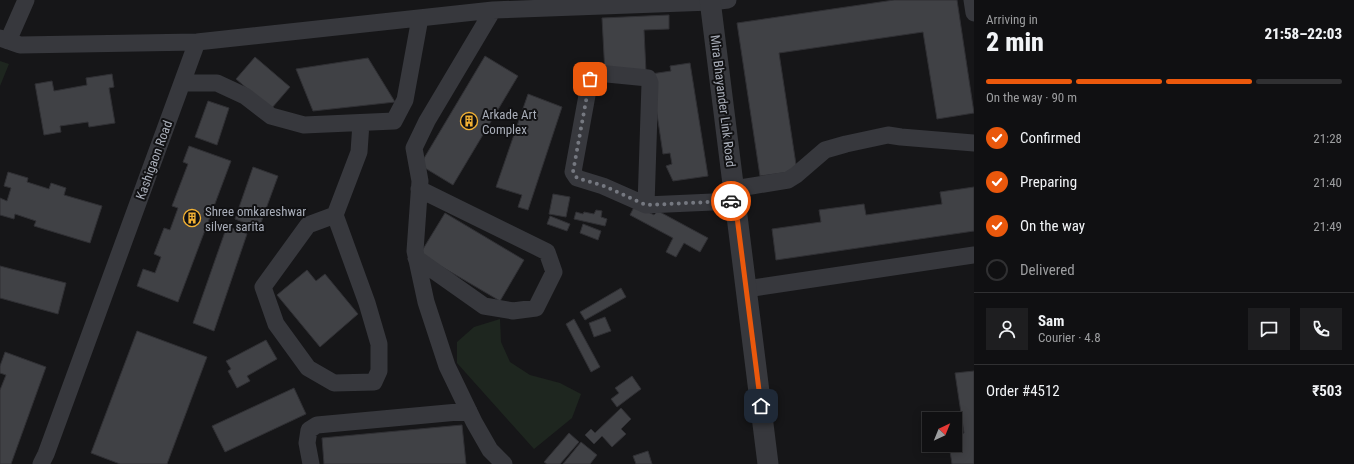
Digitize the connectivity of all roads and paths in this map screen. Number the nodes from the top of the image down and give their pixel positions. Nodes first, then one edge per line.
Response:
1 (26, 0) edge
2 (972, 0) edge
3 (716, 1) edge
4 (493, 10) junction
5 (974, 13) edge
6 (420, 18) junction
7 (4, 39) edge
8 (197, 42) junction
9 (182, 83) junction
10 (361, 123) junction
11 (974, 142) edge
12 (419, 190) junction
13 (735, 195) junction
14 (646, 205) junction
15 (335, 215) junction
16 (974, 255) edge
17 (416, 258) junction
18 (746, 289) junction
19 (469, 410) junction
20 (46, 461) edge
21 (311, 464) edge
22 (504, 464) edge
23 (768, 464) edge

1 - 7 street
2 - 5 street
3 - 4 street
3 - 13 street, Mira Bhayander Link Road
4 - 6 street
4 - 12 street
6 - 8 street
6 - 10 street
7 - 8 street
8 - 9 street, Kashigaon Road
9 - 10 street
9 - 20 street, Kashigaon Road
10 - 15 street
11 - 13 street
12 - 17 street
12 - 17 street
13 - 14 street
13 - 18 street, Mira Bhayander Link Road
14 - 14 street
15 - 15 street
16 - 18 street
17 - 19 street
18 - 23 street, Mira Bhayander Link Road
19 - 21 street
19 - 22 street

